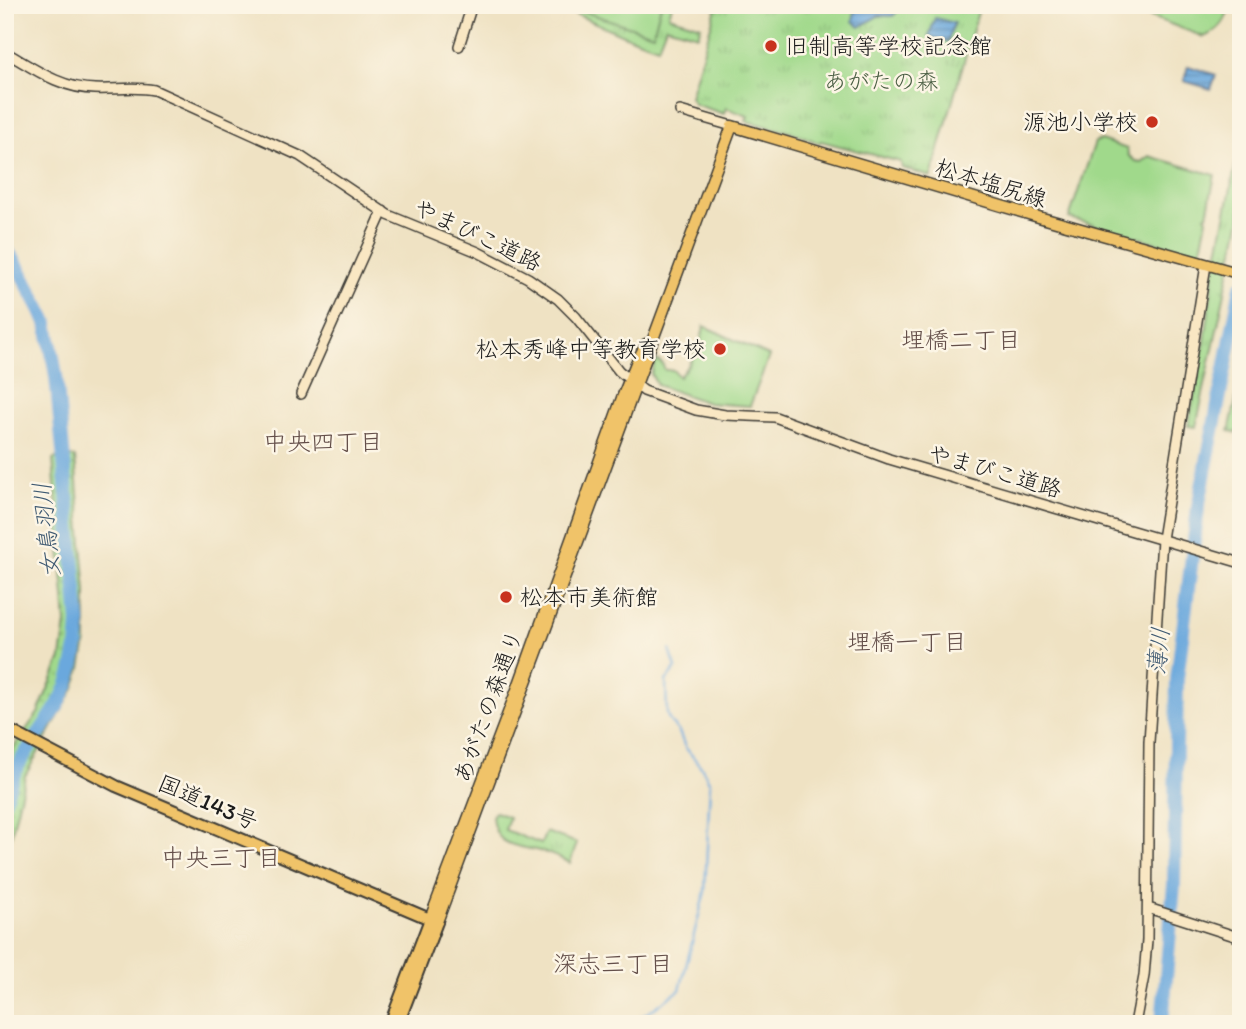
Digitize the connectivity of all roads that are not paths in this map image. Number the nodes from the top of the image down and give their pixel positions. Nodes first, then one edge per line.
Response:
1 (472, 5) edge
2 (459, 46) dead end
3 (5, 52) edge
4 (680, 111) dead end
5 (732, 126) junction
6 (383, 211) junction
7 (1210, 266) junction
8 (1241, 274) edge
9 (632, 383) junction
10 (301, 394) dead end
11 (1165, 540) junction
12 (1241, 562) edge
13 (5, 728) edge
14 (1151, 909) junction
15 (434, 921) junction
16 (1241, 938) edge
17 (390, 1024) edge
18 (398, 1024) edge
19 (1135, 1024) edge

1 - 2 street
3 - 6 street, やまびこ道路
4 - 5 street
5 - 7 main road, 松本塩尻線
5 - 9 main road, あがたの森通り
6 - 9 street, やまびこ道路
6 - 10 street
7 - 8 main road, 松本塩尻線
7 - 11 street
9 - 11 street, やまびこ道路
9 - 15 main road, あがたの森通り
11 - 12 street, やまびこ道路
11 - 14 street
13 - 15 highway, 国道143号
14 - 16 street
14 - 19 street
15 - 17 highway, あがたの森通り
15 - 18 highway, あがたの森通り

